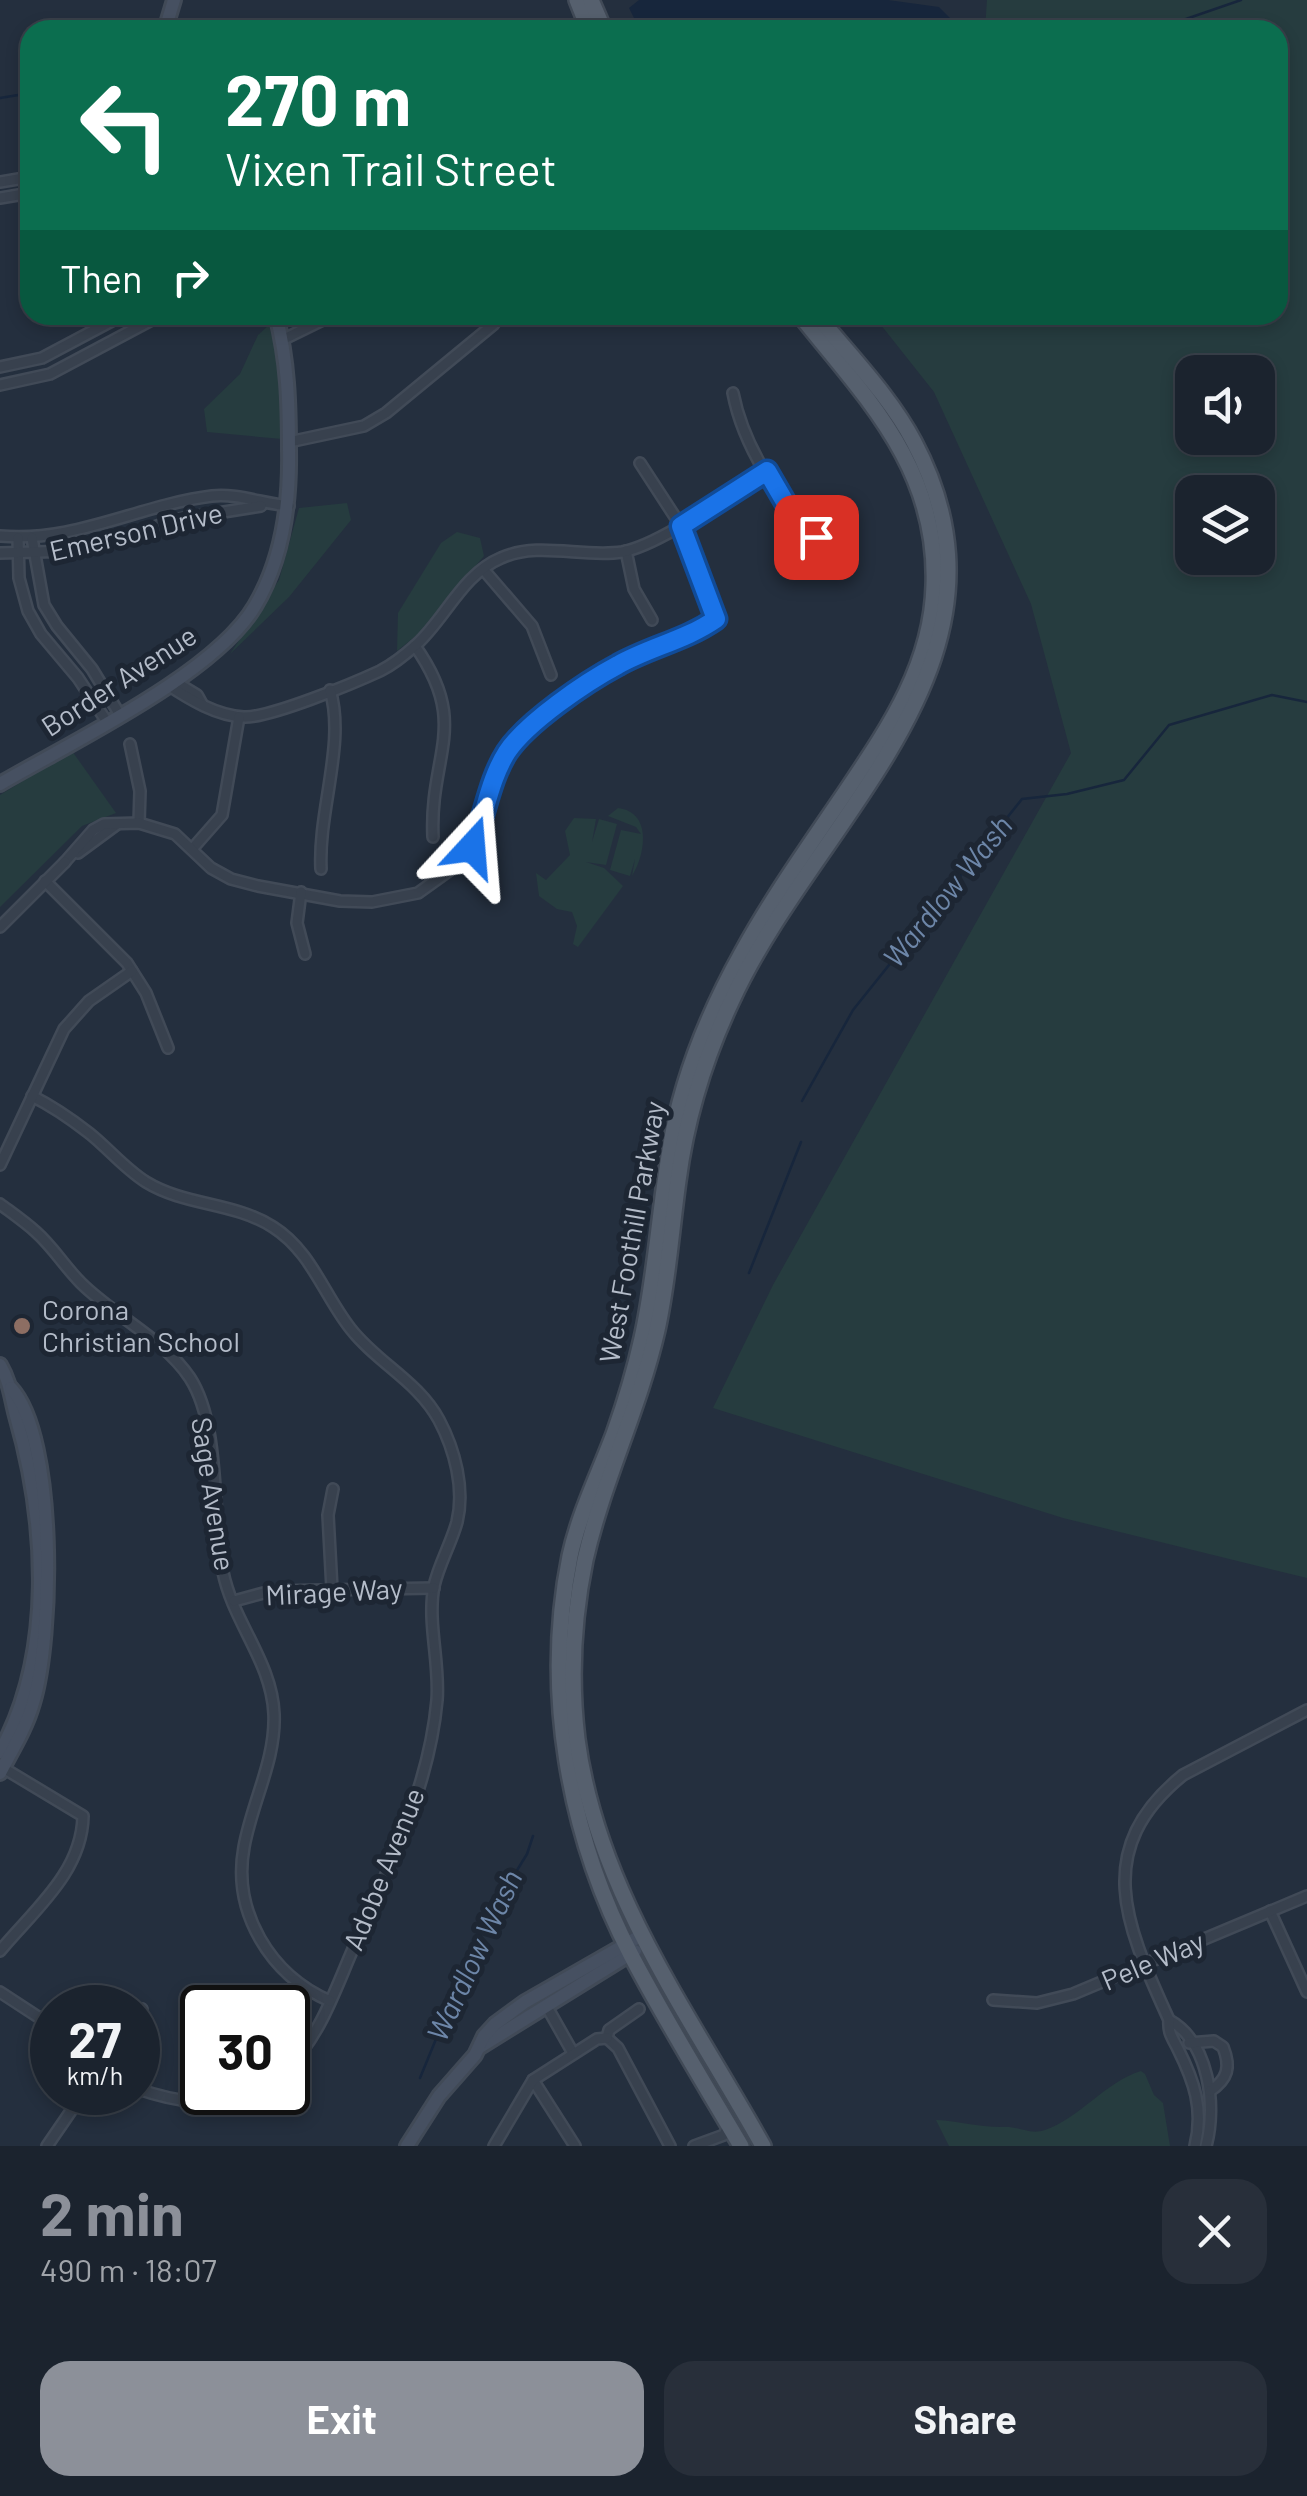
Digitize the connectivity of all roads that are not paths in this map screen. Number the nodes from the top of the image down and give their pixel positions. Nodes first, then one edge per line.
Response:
1 (106, 325) edge
2 (143, 325) edge
3 (278, 325) edge
4 (313, 325) edge
5 (493, 325) edge
6 (808, 325) edge
7 (825, 325) edge
8 (282, 340) junction
9 (64, 348) junction
10 (72, 364) junction
11 (0, 367) edge
12 (0, 385) edge
13 (733, 393) dead end
14 (290, 442) junction
15 (640, 463) dead end
16 (767, 471) junction
17 (272, 505) junction
18 (289, 506) junction
19 (681, 526) junction
20 (0, 536) edge
21 (816, 537) dead end
22 (18, 538) junction
23 (32, 538) junction
24 (626, 552) junction
25 (0, 553) edge
26 (18, 554) junction
27 (34, 554) junction
28 (483, 568) junction
29 (652, 620) dead end
30 (416, 646) junction
31 (551, 675) dead end
32 (171, 683) junction
33 (330, 690) junction
34 (120, 714) junction
35 (239, 717) junction
36 (107, 722) junction
37 (130, 744) dead end
38 (0, 784) edge
39 (138, 823) junction
40 (432, 837) dead end
41 (193, 848) junction
42 (321, 869) dead end
43 (45, 881) junction
44 (301, 892) junction
45 (0, 927) edge
46 (305, 954) dead end
47 (132, 971) junction
48 (168, 1048) dead end
49 (32, 1096) junction
50 (0, 1166) edge
51 (0, 1204) edge
52 (0, 1365) edge
53 (11, 1388) junction
54 (333, 1489) dead end
55 (434, 1588) junction
56 (332, 1589) junction
57 (234, 1601) junction
58 (1307, 1710) edge
59 (0, 1752) edge
60 (1, 1769) edge
61 (1307, 1896) edge
62 (1270, 1912) junction
63 (644, 1939) junction
64 (628, 1948) junction
65 (0, 1950) edge
66 (1145, 1966) junction
67 (0, 1992) edge
68 (1307, 1992) edge
69 (993, 2000) dead end
70 (330, 2001) junction
71 (547, 2007) junction
72 (638, 2010) dead end
73 (30, 2012) edge
74 (1169, 2020) junction
75 (607, 2038) junction
76 (310, 2039) edge
77 (1190, 2042) junction
78 (480, 2047) junction
79 (1180, 2052) junction
80 (574, 2053) junction
81 (533, 2080) junction
82 (1210, 2092) junction
83 (68, 2115) edge
84 (730, 2127) junction
85 (707, 2139) dead end
86 (46, 2146) edge
87 (408, 2146) edge
88 (494, 2146) edge
89 (575, 2146) edge
90 (670, 2146) edge
91 (694, 2146) edge
92 (741, 2146) edge
93 (752, 2146) edge
94 (763, 2146) edge
95 (1195, 2146) edge
96 (1206, 2146) edge

1 - 9 street
2 - 10 street
3 - 8 main road, Border Avenue
4 - 8 street
5 - 14 street
6 - 64 main road, West Foothill Parkway
7 - 63 main road, West Foothill Parkway
8 - 14 main road, Border Avenue
9 - 10 street
9 - 11 street
10 - 12 street
13 - 16 street
14 - 18 main road, Border Avenue
15 - 19 street
16 - 19 street
16 - 21 street
17 - 18 street, Emerson Drive
17 - 23 street, Emerson Drive
17 - 27 street, Emerson Drive
18 - 32 main road, Border Avenue
19 - 24 street
19 - 44 street
20 - 22 street, Emerson Drive
22 - 23 street, Emerson Drive
22 - 26 street
23 - 27 street
24 - 28 street
24 - 29 street
25 - 26 street, Emerson Drive
26 - 27 street, Emerson Drive
26 - 36 street
27 - 34 street
28 - 30 street
28 - 31 street
30 - 33 street
30 - 40 street
32 - 34 main road, Border Avenue
32 - 35 street
33 - 35 street
33 - 42 street
34 - 36 main road, Border Avenue
35 - 41 street
36 - 38 main road, Border Avenue
37 - 39 street
39 - 41 street
39 - 43 street
41 - 44 street
43 - 45 street
43 - 47 street
44 - 46 street
47 - 48 street
47 - 49 street
49 - 50 street
49 - 55 street, Adobe Avenue
51 - 57 street, Sage Avenue
52 - 53 main road
53 - 59 main road
53 - 60 main road
54 - 56 street
55 - 56 street, Mirage Way
55 - 70 street, Adobe Avenue
56 - 57 street, Mirage Way
57 - 70 street, Sage Avenue
58 - 66 street
60 - 65 street
61 - 62 street, Pele Way
62 - 66 street, Pele Way
62 - 68 street
63 - 64 main road
63 - 94 main road, West Foothill Parkway
64 - 71 main road
64 - 78 main road
64 - 84 main road, West Foothill Parkway
66 - 69 street, Pele Way
66 - 74 street
67 - 73 street
70 - 76 street, Adobe Avenue
71 - 78 main road
71 - 80 street
72 - 75 street
74 - 77 street
74 - 79 street
75 - 80 street
75 - 90 street
77 - 79 street
77 - 82 street
77 - 82 street
78 - 87 main road
79 - 95 street
80 - 81 street
81 - 88 street
81 - 89 street
82 - 96 street
83 - 86 street
84 - 92 main road, West Foothill Parkway
84 - 93 main road
85 - 91 street

